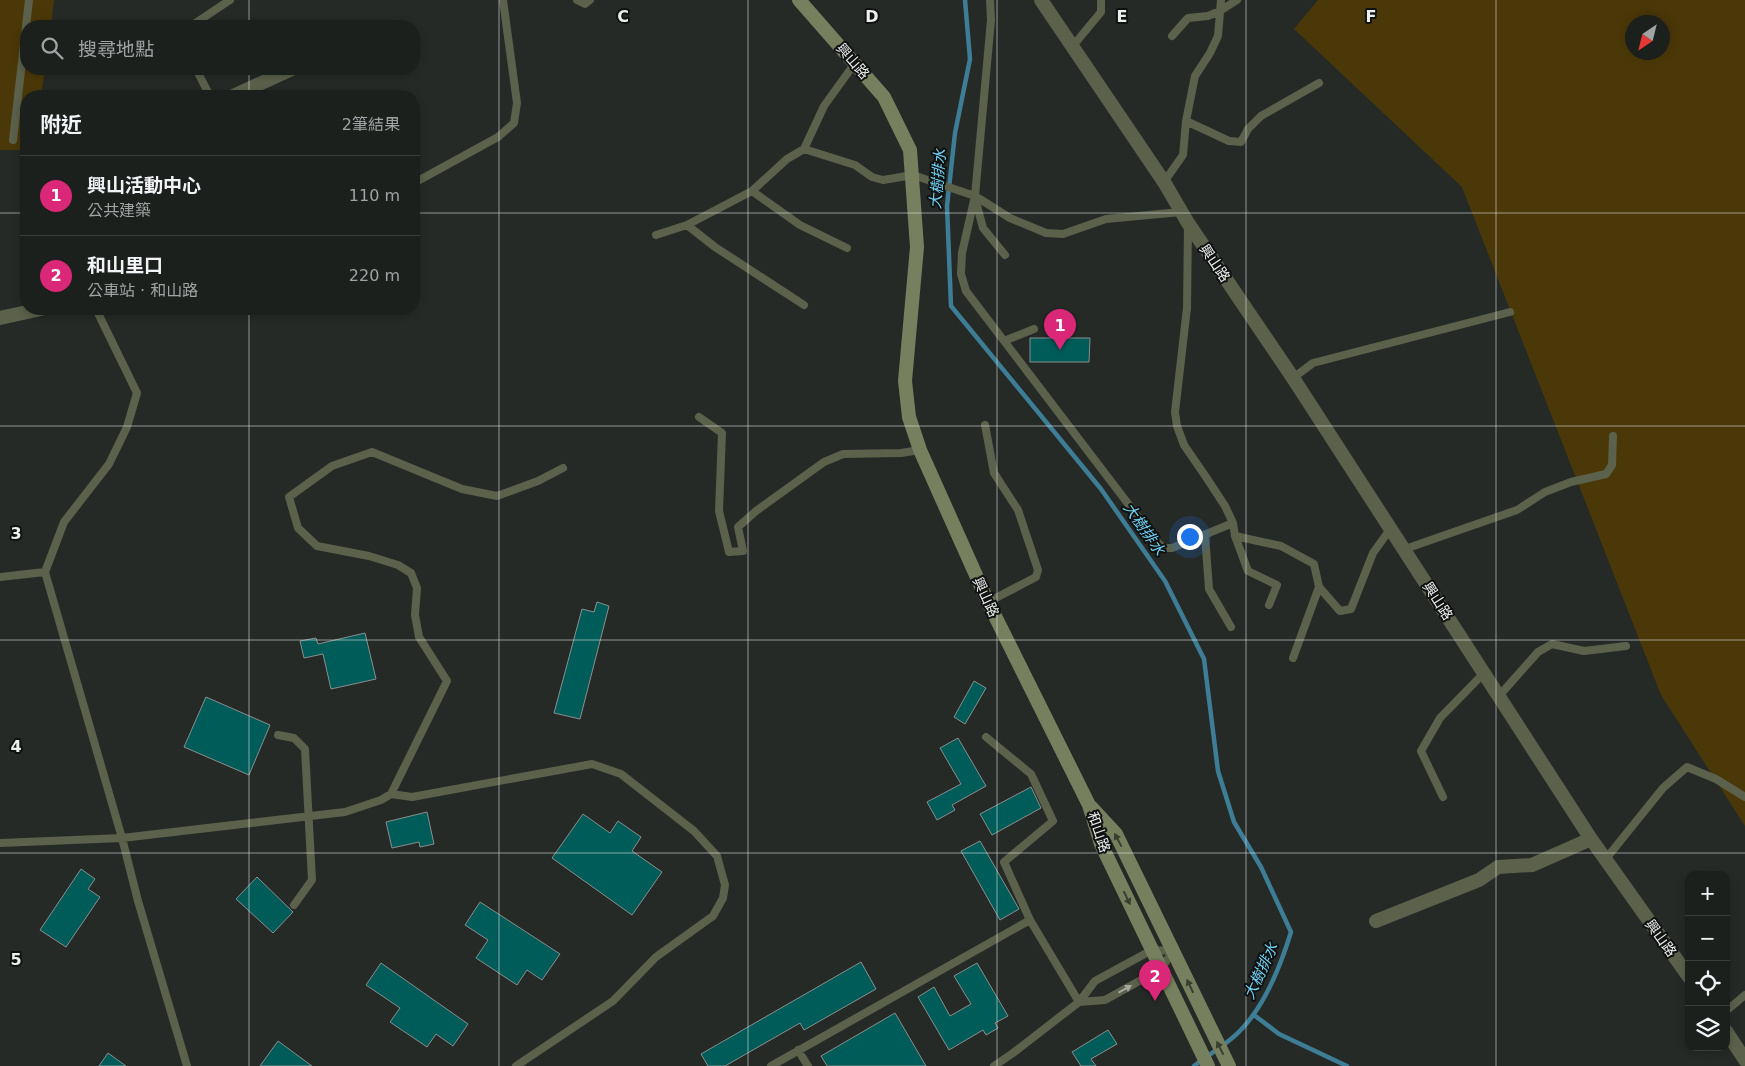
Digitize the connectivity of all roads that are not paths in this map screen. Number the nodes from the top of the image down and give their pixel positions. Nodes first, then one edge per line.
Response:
1 (29, 0) edge
2 (230, 0) edge
3 (503, 0) edge
4 (577, 0) edge
5 (590, 0) edge
6 (799, 0) edge
7 (990, 0) edge
8 (1040, 0) edge
9 (1101, 0) edge
10 (1222, 0) edge
11 (1237, 0) edge
12 (1220, 12) junction
13 (27, 20) edge
14 (200, 20) edge
15 (1172, 36) dead end
16 (1072, 47) junction
17 (856, 63) junction
18 (20, 75) edge
19 (199, 75) edge
20 (279, 75) edge
21 (1319, 83) dead end
22 (207, 90) edge
23 (246, 90) edge
24 (1186, 121) junction
25 (13, 140) dead end
26 (804, 148) junction
27 (913, 175) junction
28 (420, 180) edge
29 (1164, 182) junction
30 (752, 191) junction
31 (974, 196) junction
32 (1185, 218) junction
33 (687, 225) junction
34 (656, 236) dead end
35 (847, 248) dead end
36 (1005, 255) dead end
37 (804, 305) dead end
38 (1510, 312) dead end
39 (20, 314) edge
40 (99, 315) edge
41 (0, 318) edge
42 (1034, 329) dead end
43 (1004, 341) junction
44 (1293, 378) junction
45 (698, 418) dead end
46 (985, 425) dead end
47 (1613, 436) dead end
48 (920, 450) junction
49 (563, 468) dead end
50 (1233, 524) junction
51 (1391, 528) junction
52 (1205, 535) junction
53 (1235, 536) junction
54 (1405, 549) junction
55 (45, 572) junction
56 (0, 577) edge
57 (1319, 587) junction
58 (988, 602) junction
59 (1269, 605) dead end
60 (1231, 628) dead end
61 (1626, 646) dead end
62 (1293, 658) dead end
63 (1484, 673) junction
64 (1499, 696) junction
65 (278, 735) dead end
66 (986, 737) dead end
67 (391, 794) junction
68 (1442, 797) dead end
69 (1745, 797) edge
70 (1089, 805) junction
71 (309, 816) junction
72 (122, 838) junction
73 (1591, 839) junction
74 (0, 843) edge
75 (1605, 860) junction
76 (294, 905) dead end
77 (1030, 920) junction
78 (1376, 921) dead end
79 (1152, 950) junction
80 (1173, 951) junction
81 (1161, 969) junction
82 (1685, 971) edge
83 (1745, 994) edge
84 (1079, 1002) junction
85 (1730, 1007) edge
86 (1730, 1037) edge
87 (798, 1050) junction
88 (1745, 1060) edge
89 (188, 1066) edge
90 (516, 1066) edge
91 (771, 1066) edge
92 (808, 1066) edge
93 (994, 1066) edge
94 (1208, 1066) edge
95 (1229, 1066) edge

1 - 13 lane
2 - 14 lane
3 - 28 lane
4 - 5 lane
6 - 17 main road, 興山路
7 - 31 lane
8 - 16 street, 興山路
9 - 16 lane
10 - 12 lane
11 - 12 lane
12 - 15 lane
12 - 24 lane
16 - 29 street, 興山路
17 - 26 lane
17 - 27 main road, 興山路
18 - 25 lane
19 - 22 lane
20 - 23 street
21 - 24 lane
24 - 29 lane
26 - 27 lane
26 - 30 lane
27 - 31 lane
27 - 48 main road, 興山路
29 - 32 street, 興山路
30 - 33 lane
30 - 35 lane
31 - 32 lane
31 - 36 lane
31 - 43 lane
32 - 44 street, 興山路
32 - 50 lane, 興山路
33 - 34 lane
33 - 37 lane
38 - 44 lane
39 - 41 street
40 - 55 lane
42 - 43 lane
43 - 52 lane
44 - 51 street, 興山路
45 - 48 lane
46 - 58 lane
47 - 54 lane
48 - 58 main road, 興山路
49 - 67 lane
50 - 52 lane
50 - 53 lane, 興山路
51 - 54 street, 興山路
51 - 57 lane
52 - 60 lane
53 - 57 lane
53 - 59 lane, 興山路
54 - 63 street, 興山路
55 - 56 lane
55 - 72 lane
57 - 62 lane
58 - 70 main road, 興山路
61 - 64 lane
63 - 64 street, 興山路
63 - 68 lane
64 - 73 street, 興山路
65 - 71 lane
66 - 77 lane
67 - 71 lane
67 - 90 lane
69 - 75 lane
70 -> 79 main road, 和山路
80 -> 70 main road, 和山路
71 - 72 lane
71 - 76 lane
72 - 74 lane
72 - 89 lane
73 - 75 street, 興山路
73 - 78 street
75 - 82 street, 興山路
77 - 84 lane
77 - 87 lane
79 - 80 lane
79 - 81 main road, 和山路
79 - 84 lane
80 - 81 lane
95 -> 80 main road, 和山路
84 -> 81 lane
81 - 94 main road, 和山路
83 - 85 lane
84 - 93 lane
86 - 88 street
87 - 91 lane
87 - 92 lane

